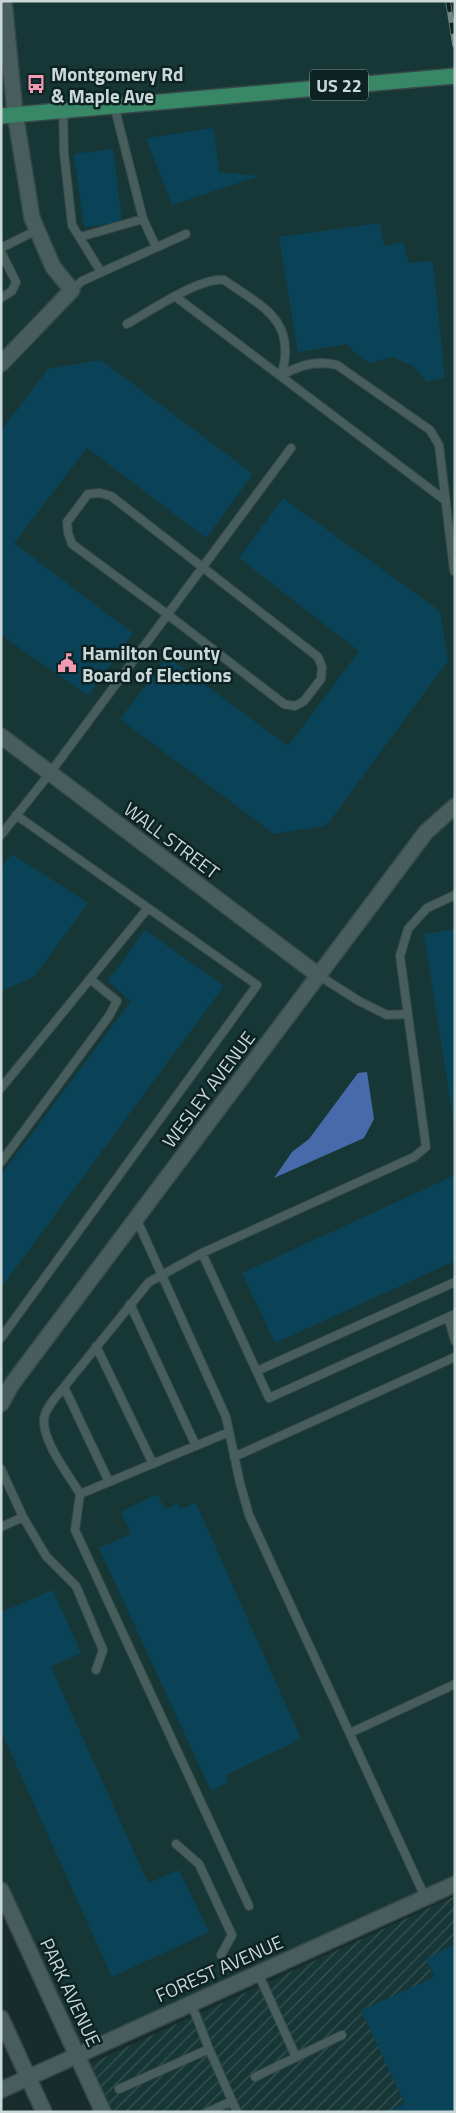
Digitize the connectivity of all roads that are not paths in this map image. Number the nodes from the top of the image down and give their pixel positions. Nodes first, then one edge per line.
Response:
1 (4, 1) edge
2 (455, 76) edge
3 (114, 105) junction
4 (63, 109) junction
5 (8, 115) edge
6 (143, 219) junction
7 (37, 230) junction
8 (186, 234) dead end
9 (80, 237) junction
10 (156, 247) junction
11 (1, 248) edge
12 (1, 252) edge
13 (101, 272) junction
14 (72, 290) junction
15 (176, 296) junction
16 (1, 298) edge
17 (127, 324) dead end
18 (1, 364) edge
19 (281, 376) junction
20 (290, 448) dead end
21 (446, 501) junction
22 (202, 566) junction
23 (454, 571) edge
24 (167, 614) junction
25 (1, 736) edge
26 (50, 773) junction
27 (455, 806) edge
28 (16, 814) junction
29 (1, 835) edge
30 (455, 895) edge
31 (148, 908) junction
32 (318, 975) junction
33 (90, 979) junction
34 (408, 1014) junction
35 (1, 1088) edge
36 (1, 1162) edge
37 (136, 1218) junction
38 (202, 1253) junction
39 (162, 1274) junction
40 (455, 1282) edge
41 (130, 1304) junction
42 (451, 1315) edge
43 (1, 1338) edge
44 (455, 1341) edge
45 (96, 1346) junction
46 (455, 1357) edge
47 (257, 1371) junction
48 (64, 1387) junction
49 (1, 1404) edge
50 (230, 1432) junction
51 (196, 1446) junction
52 (234, 1457) junction
53 (153, 1464) junction
54 (1, 1468) edge
55 (109, 1482) junction
56 (80, 1494) junction
57 (24, 1517) junction
58 (1, 1527) edge
59 (96, 1670) dead end
60 (455, 1684) edge
61 (350, 1734) junction
62 (176, 1844) dead end
63 (455, 1884) edge
64 (1, 1890) edge
65 (425, 1897) junction
66 (249, 1906) dead end
67 (221, 1956) dead end
68 (258, 1973) junction
69 (191, 2003) junction
70 (1, 2018) edge
71 (342, 2036) dead end
72 (209, 2049) junction
73 (78, 2056) junction
74 (296, 2057) junction
75 (255, 2077) dead end
76 (29, 2078) junction
77 (119, 2089) dead end
78 (1, 2090) edge
79 (232, 2101) junction
80 (44, 2112) edge
81 (104, 2112) edge
82 (208, 2112) edge
83 (237, 2112) edge

1 - 5 street
2 - 3 main road, US 22
3 - 4 main road, US 22
3 - 6 lane
4 - 5 main road, US 22
4 - 9 lane
5 - 7 street
6 - 9 lane
6 - 10 lane
7 - 11 lane
7 - 14 street
8 - 10 lane
9 - 13 lane
10 - 13 lane
12 - 16 lane
13 - 14 lane
14 - 18 street
15 - 17 lane
15 - 19 lane
15 - 19 lane
19 - 21 lane
19 - 21 lane
20 - 22 lane
21 - 23 lane
22 - 24 lane
22 - 24 lane
22 - 24 lane
24 - 26 lane
25 - 26 street, WALL STREET
26 - 28 lane
26 - 32 street, WALL STREET
27 - 32 street, WESLEY AVENUE
28 - 29 lane
28 - 31 lane
30 - 34 lane
31 - 33 lane
31 - 43 lane
32 - 34 lane
32 - 37 street, WESLEY AVENUE
33 - 35 lane
33 - 36 lane
34 - 38 lane
37 - 39 lane
37 - 49 street, WESLEY AVENUE
38 - 39 lane
38 - 47 lane
39 - 41 lane
39 - 50 lane
40 - 47 lane
41 - 45 lane
41 - 51 lane
42 - 44 lane
42 - 47 lane
45 - 48 lane
45 - 53 lane
46 - 52 lane
48 - 55 lane
48 - 56 lane
50 - 51 lane
50 - 52 lane
51 - 53 lane
52 - 61 lane
53 - 55 lane
54 - 57 lane
55 - 56 lane
56 - 66 lane
57 - 58 lane
57 - 59 lane
60 - 61 lane
61 - 65 lane
62 - 67 lane
63 - 65 street, FOREST AVENUE
64 - 73 street, PARK AVENUE
65 - 68 street, FOREST AVENUE
68 - 69 street, FOREST AVENUE
68 - 74 lane
69 - 72 lane
69 - 73 street, FOREST AVENUE
70 - 76 street
71 - 74 lane
72 - 77 lane
72 - 79 lane
73 - 76 street, FOREST AVENUE
73 - 81 street, PARK AVENUE
74 - 75 lane
76 - 78 street, FOREST AVENUE
76 - 80 street
79 - 82 lane
79 - 83 lane

